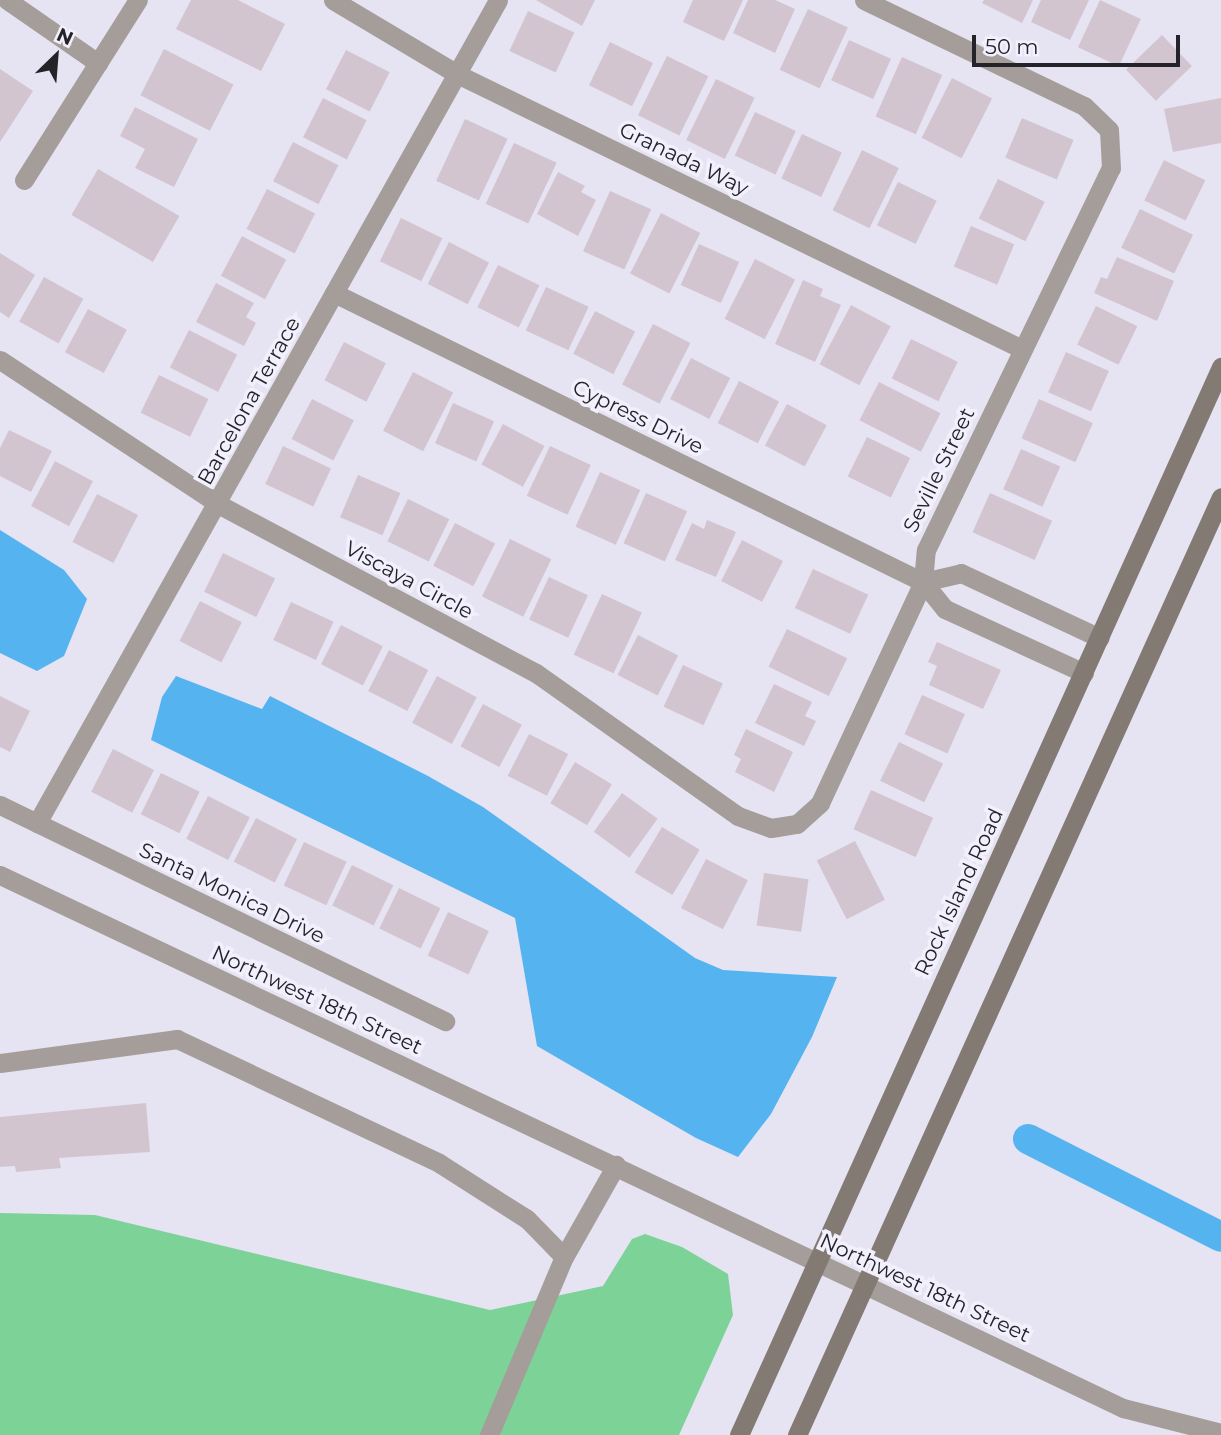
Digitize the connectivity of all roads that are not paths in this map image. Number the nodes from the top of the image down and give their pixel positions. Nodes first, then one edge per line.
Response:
1 (7, 0) edge
2 (138, 0) edge
3 (333, 0) edge
4 (498, 0) edge
5 (864, 0) edge
6 (98, 63) junction
7 (457, 74) junction
8 (24, 180) dead end
9 (334, 293) junction
10 (1022, 349) junction
11 (0, 360) edge
12 (1221, 367) edge
13 (1221, 497) edge
14 (218, 503) junction
15 (923, 582) junction
16 (1100, 638) junction
17 (1084, 673) junction
18 (0, 805) edge
19 (37, 823) junction
20 (797, 824) joint
21 (0, 875) edge
22 (445, 1021) dead end
23 (0, 1063) edge
24 (616, 1166) junction
25 (564, 1258) junction
26 (818, 1263) junction
27 (867, 1286) junction
28 (1221, 1433) edge
29 (489, 1435) edge
30 (739, 1435) edge
31 (797, 1435) edge

1 - 6 street
2 - 6 street
3 - 7 street, Granada Way
4 - 7 street, Barcelona Terrace
5 - 10 street, Seville Street
6 - 8 street
7 - 9 street, Barcelona Terrace
7 - 10 street, Granada Way
9 - 14 street, Barcelona Terrace
9 - 15 street, Cypress Drive
10 - 15 street, Seville Street
11 - 14 street, Viscaya Circle
12 - 16 main road, Rock Island Road
13 - 27 main road
14 - 19 street, Barcelona Terrace
14 - 20 street, Viscaya Circle
15 - 16 street
15 - 17 street, Cypress Drive
15 - 20 street, Seville Street
16 - 17 main road, Rock Island Road
17 - 26 main road, Rock Island Road
18 - 19 street, Santa Monica Drive
19 - 22 street, Santa Monica Drive
21 - 24 street, Northwest 18th Street
23 - 25 street
24 - 25 street
24 - 26 street, Northwest 18th Street
25 - 29 street
26 - 27 street, Northwest 18th Street
26 - 30 main road, Rock Island Road
27 - 28 street, Northwest 18th Street
27 - 31 main road

